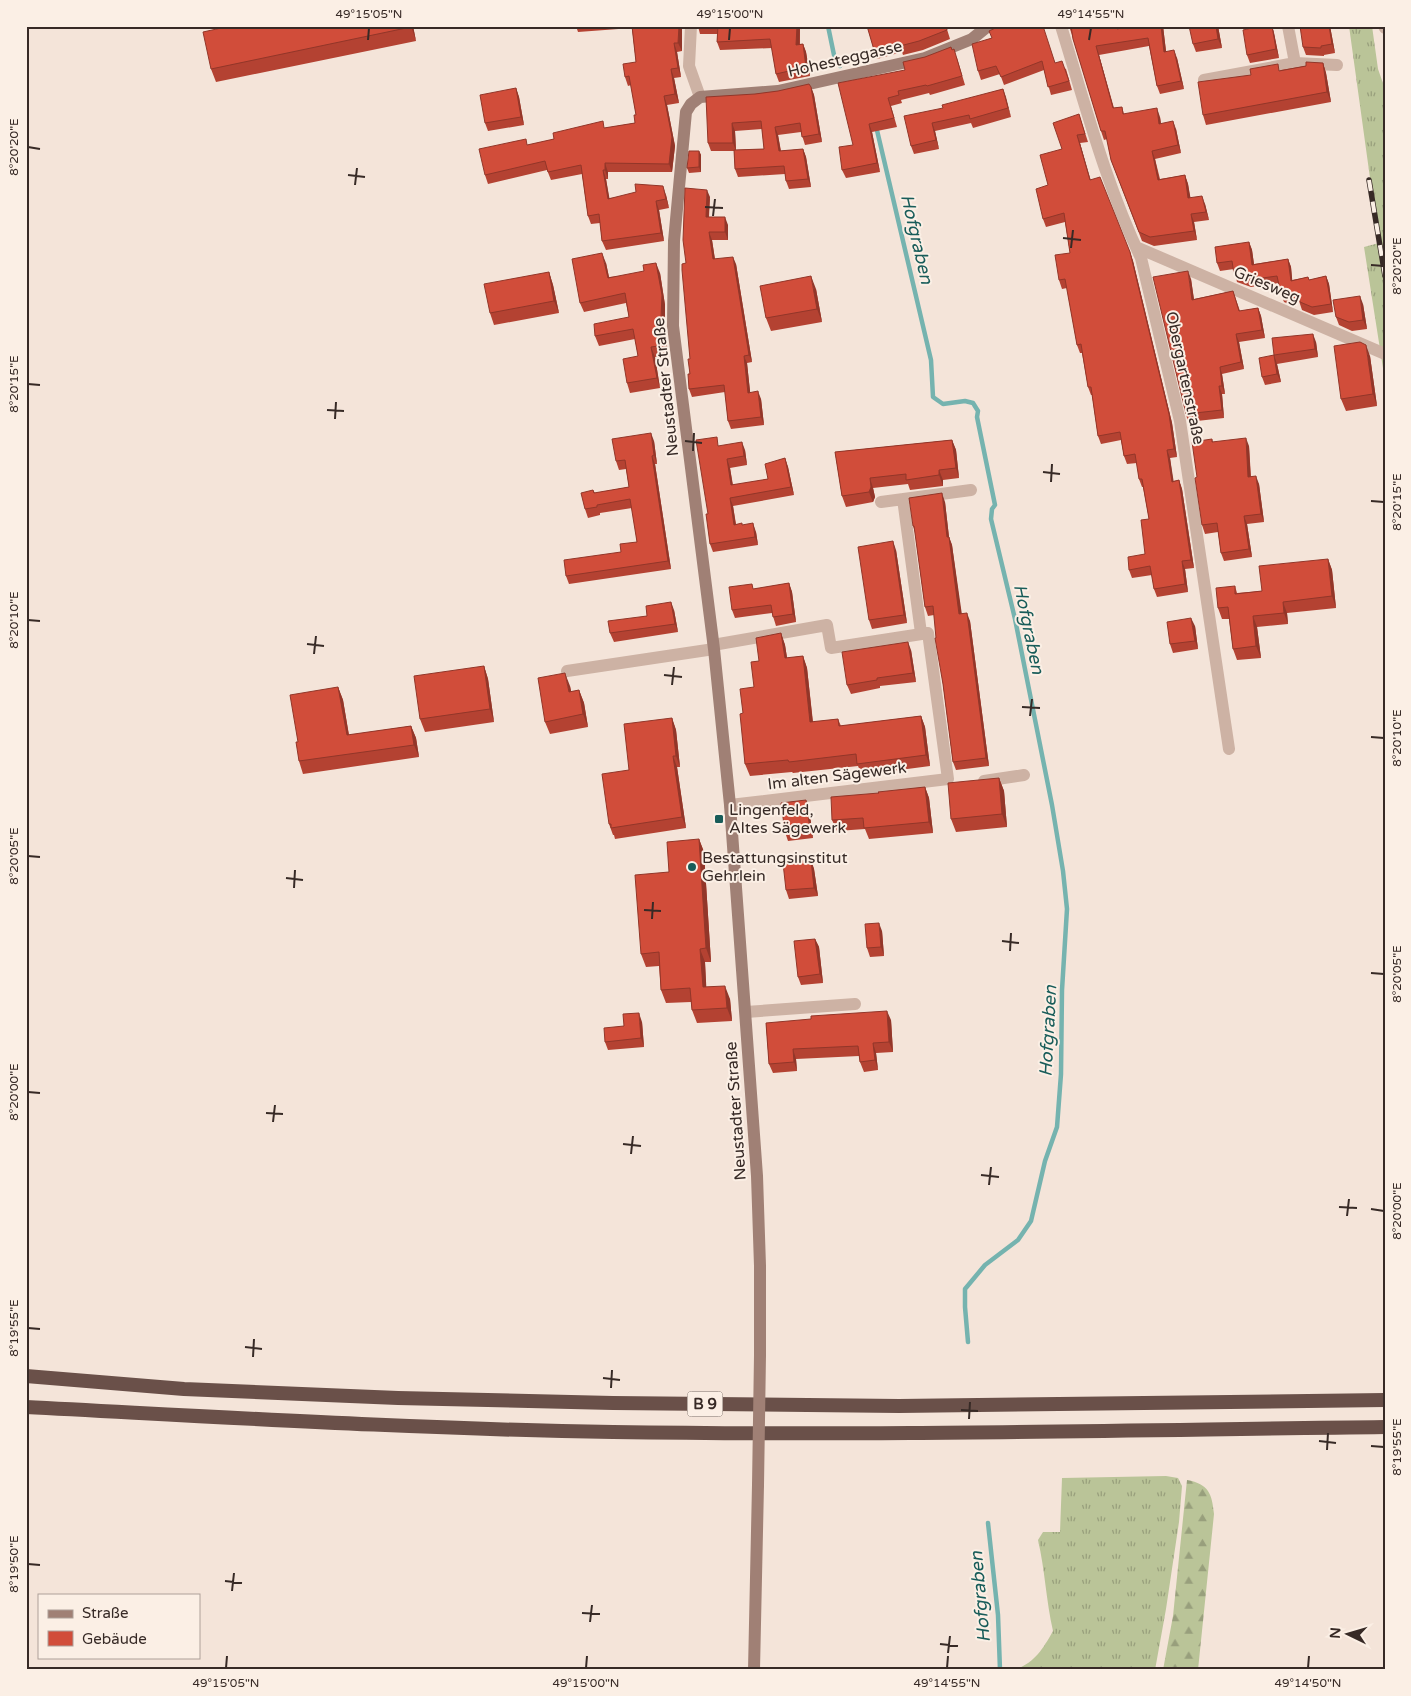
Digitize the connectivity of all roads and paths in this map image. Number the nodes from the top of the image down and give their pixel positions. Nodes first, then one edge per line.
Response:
1 (691, 26) edge
2 (988, 26) edge
3 (1061, 26) edge
4 (1288, 26) edge
5 (1295, 63) junction
6 (1337, 65) dead end
7 (1204, 80) edge
8 (700, 96) junction
9 (1136, 247) junction
10 (1385, 354) edge
11 (971, 490) dead end
12 (903, 499) junction
13 (881, 502) dead end
14 (920, 633) junction
15 (713, 647) junction
16 (567, 671) dead end
17 (1229, 749) dead end
18 (1024, 775) dead end
19 (958, 782) junction
20 (730, 805) junction
21 (855, 1004) dead end
22 (746, 1012) junction
23 (26, 1376) edge
24 (1385, 1400) edge
25 (26, 1407) edge
26 (1385, 1427) edge
27 (754, 1670) edge

1 - 8 street
2 - 8 main road, Hohesteggasse
3 - 9 street, Obergartenstraße
4 - 5 street
5 - 6 street
5 - 7 street
8 - 15 main road, Neustadter Straße
9 - 10 street, Griesweg
9 - 17 street, Obergartenstraße
11 - 12 street
12 - 13 street
12 - 14 street
14 - 15 street
14 - 19 street
15 - 16 street
15 - 20 main road, Neustadter Straße
18 - 19 street, Im alten Sägewerk
19 - 20 street, Im alten Sägewerk
20 - 22 main road, Neustadter Straße
21 - 22 street
22 - 27 main road, Neustadter Straße, bridge
23 - 24 highway, B 9
25 - 26 highway, B 9

